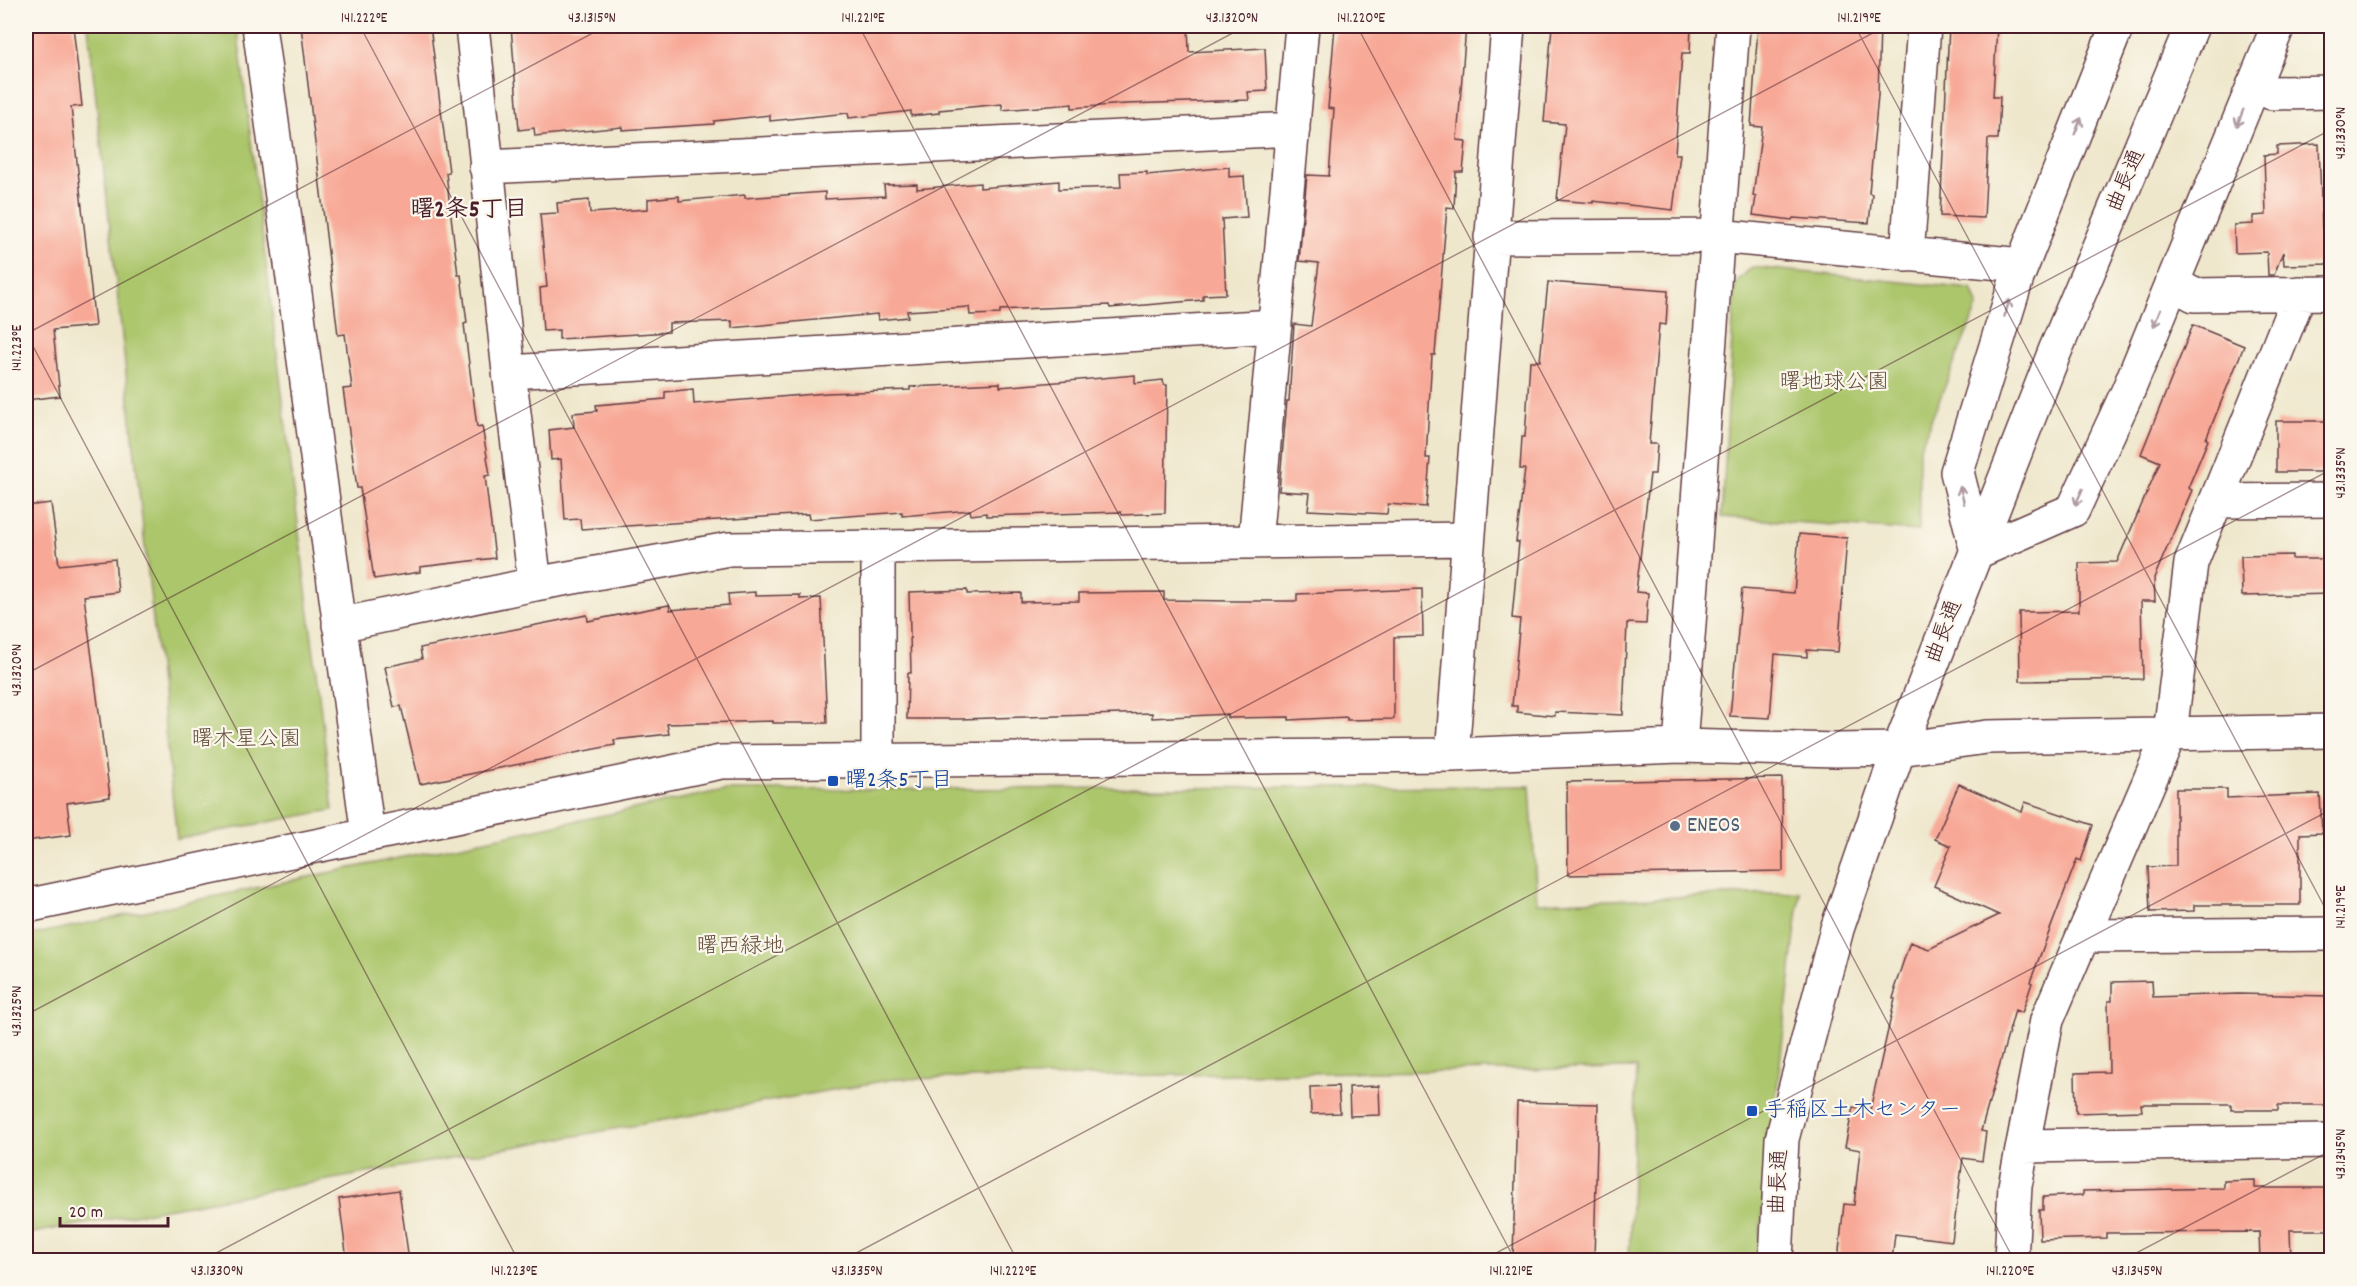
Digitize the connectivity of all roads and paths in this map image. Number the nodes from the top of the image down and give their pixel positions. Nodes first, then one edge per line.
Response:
1 (259, 26) edge
2 (472, 26) edge
3 (1302, 26) edge
4 (1508, 26) edge
5 (1733, 26) edge
6 (1924, 26) edge
7 (2117, 26) edge
8 (2192, 26) edge
9 (2278, 26) edge
10 (2253, 86) junction
11 (2331, 92) edge
12 (1293, 129) junction
13 (486, 167) junction
14 (1491, 237) junction
15 (1717, 237) junction
16 (1907, 255) junction
17 (2022, 265) junction
18 (2172, 283) junction
19 (2316, 293) edge
20 (1275, 326) junction
21 (509, 372) junction
22 (2331, 500) edge
23 (2216, 501) junction
24 (1468, 539) junction
25 (1255, 542) junction
26 (878, 548) junction
27 (1977, 552) junction
28 (535, 584) junction
29 (339, 625) junction
30 (2331, 731) edge
31 (2170, 733) junction
32 (1680, 746) junction
33 (1899, 749) junction
34 (1452, 754) junction
35 (878, 761) junction
36 (368, 836) junction
37 (26, 906) edge
38 (2331, 933) edge
39 (2083, 936) junction
40 (2331, 1141) edge
41 (2024, 1146) junction
42 (1776, 1260) edge
43 (2011, 1260) edge

1 - 29 street
2 - 13 street
3 - 12 street
4 - 14 street
5 - 15 street
6 - 16 street
17 -> 7 street
8 - 27 street, 曲長通
9 - 10 street
10 - 11 street
10 -> 18 street
12 - 13 street
12 - 20 street
13 - 21 street
14 - 15 street
14 - 24 street
15 - 16 street
15 - 32 street
16 - 17 street
27 -> 17 street
18 - 19 street
18 -> 27 street
19 - 23 street
20 - 21 street
20 - 25 street
21 - 28 street
22 - 23 street
23 - 31 street
24 - 25 street
24 - 34 street
25 - 26 street
26 - 28 street
26 - 35 street
27 - 33 street, 曲長通
28 - 29 street
29 - 36 street
30 - 31 street
31 - 33 street
31 - 39 street
32 - 33 street
32 - 34 street
33 - 42 street, 曲長通
34 - 35 street
35 - 36 street
36 - 37 street
38 - 39 street
39 - 41 street
40 - 41 street
41 - 43 street

